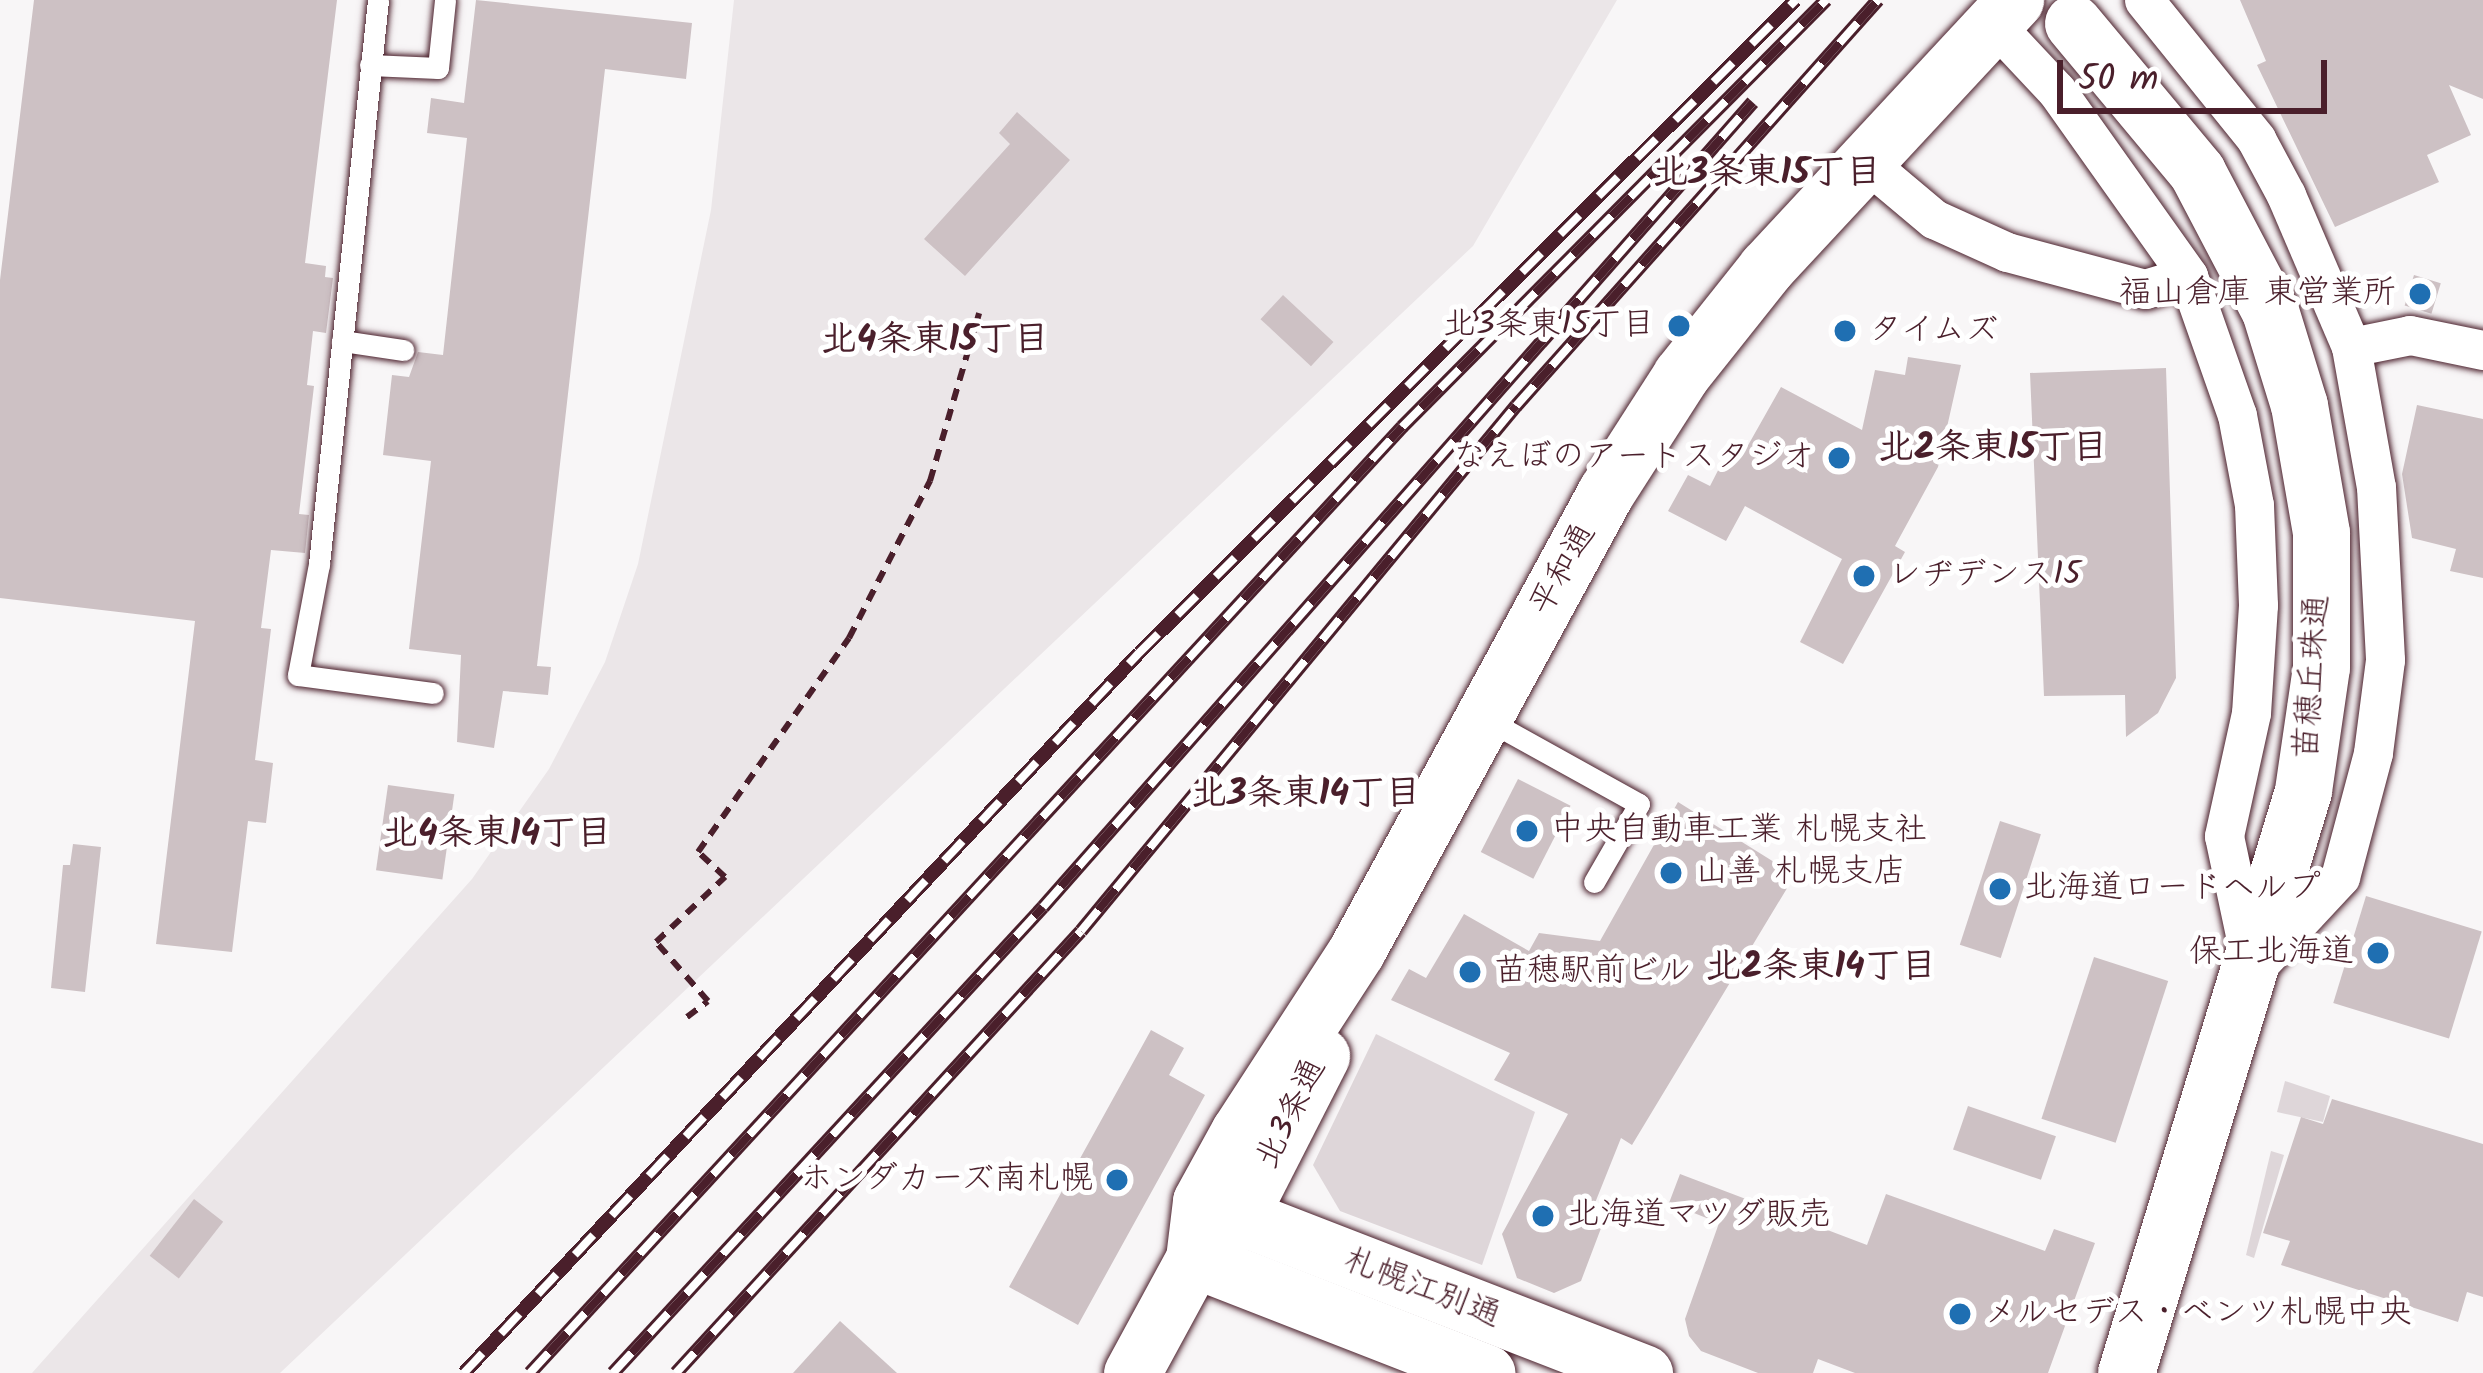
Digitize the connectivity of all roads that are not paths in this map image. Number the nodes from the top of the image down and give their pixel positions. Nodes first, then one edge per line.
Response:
1 (378, 0) edge
2 (446, 0) edge
3 (2144, 0) edge
4 (2004, 11) edge
5 (2073, 22) dead end
6 (370, 65) junction
7 (1866, 162) junction
8 (2188, 276) junction
9 (342, 341) junction
10 (2351, 347) junction
11 (403, 350) dead end
12 (2483, 350) edge
13 (433, 693) dead end
14 (1483, 718) junction
15 (1594, 882) dead end
16 (2250, 969) junction
17 (1220, 1209) junction
18 (1193, 1259) junction
19 (1132, 1373) edge
20 (1487, 1373) edge
21 (1644, 1373) edge
22 (2126, 1373) edge

1 - 6 lane
2 - 6 lane
3 - 10 street
4 - 7 street, 平和通
4 - 8 street
5 - 16 street, 苗穂丘珠通
6 - 9 lane
7 - 8 street
7 - 14 street, 平和通
8 - 16 street
9 - 11 lane
9 - 13 lane
10 - 12 street
10 - 16 street
14 - 15 lane
14 - 17 street, 平和通
16 - 22 street, 苗穂丘珠通
17 - 18 street
17 - 21 street, 札幌江別通
18 - 19 street
18 - 20 street, 札幌江別通

